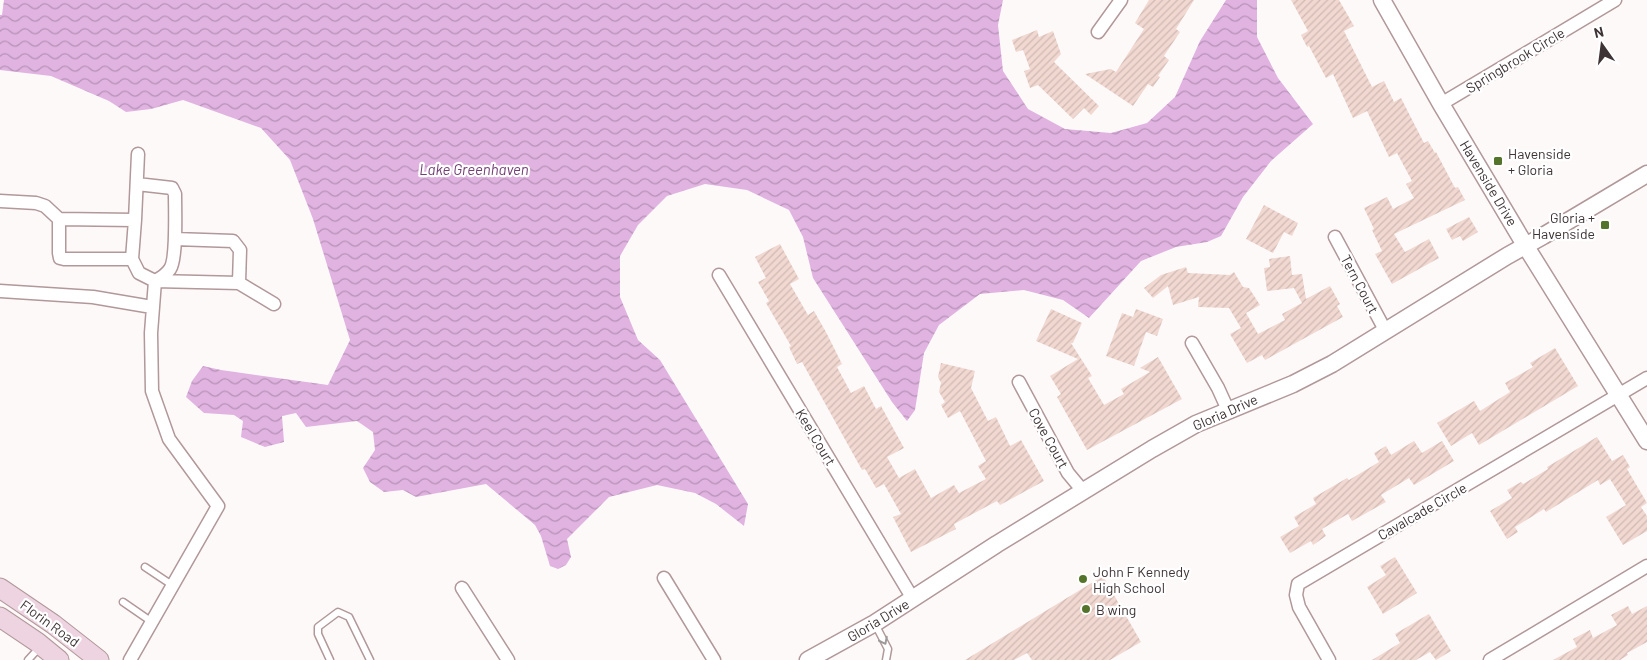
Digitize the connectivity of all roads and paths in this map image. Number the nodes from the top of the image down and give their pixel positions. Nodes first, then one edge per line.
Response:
1 (1121, 0) edge
2 (1382, 0) edge
3 (1615, 0) edge
4 (1098, 32) dead end
5 (1441, 104) junction
6 (138, 154) dead end
7 (1647, 174) edge
8 (137, 184) junction
9 (0, 201) edge
10 (59, 219) junction
11 (135, 220) junction
12 (1335, 237) dead end
13 (175, 239) junction
14 (1525, 245) junction
15 (132, 259) junction
16 (719, 275) dead end
17 (155, 281) junction
18 (239, 283) junction
19 (0, 291) edge
20 (274, 304) dead end
21 (152, 307) junction
22 (1385, 330) junction
23 (1192, 343) dead end
24 (1647, 378) edge
25 (1019, 382) dead end
26 (1619, 394) junction
27 (1228, 410) junction
28 (1647, 441) edge
29 (1083, 491) junction
30 (1647, 566) edge
31 (145, 567) dead end
32 (664, 578) dead end
33 (172, 585) junction
34 (0, 588) edge
35 (462, 588) dead end
36 (913, 599) junction
37 (123, 602) dead end
38 (0, 617) edge
39 (152, 622) junction
40 (875, 623) junction
41 (41, 646) junction
42 (28, 660) edge
43 (59, 660) edge
44 (99, 660) edge
45 (130, 660) edge
46 (330, 660) edge
47 (370, 660) edge
48 (508, 660) edge
49 (714, 660) edge
50 (808, 660) edge
51 (886, 660) edge
52 (1329, 660) edge
53 (1490, 660) edge

1 - 4 street
2 - 5 street, Havenside Drive
3 - 5 street, Springbrook Circle
5 - 14 street, Havenside Drive
6 - 8 street
7 - 14 street, Gloria Drive
8 - 11 street
8 - 13 street
9 - 10 street
10 - 11 street
10 - 15 street
11 - 15 street
12 - 22 street, Tern Court
13 - 17 street
13 - 18 street
14 - 22 street, Gloria Drive
14 - 26 street, Havenside Drive
15 - 17 street
16 - 36 street, Keel Court
17 - 18 street
17 - 21 street
18 - 20 street
19 - 21 street
21 - 33 street
22 - 27 street, Gloria Drive
23 - 27 street
24 - 26 street
25 - 29 street, Cove Court
26 - 28 street, Havenside Drive
26 - 52 street, Cavalcade Circle
27 - 29 street, Gloria Drive
29 - 36 street, Gloria Drive
30 - 53 street
31 - 33 lane
32 - 49 street
33 - 39 street
34 - 44 main road, Florin Road
35 - 48 street
36 - 40 street, Gloria Drive
37 - 39 lane
38 - 41 main road, Florin Road
39 - 45 street
40 - 50 street, Gloria Drive
40 -> 51 lane
41 - 42 lane
41 - 43 main road, Florin Road
46 - 47 lane

